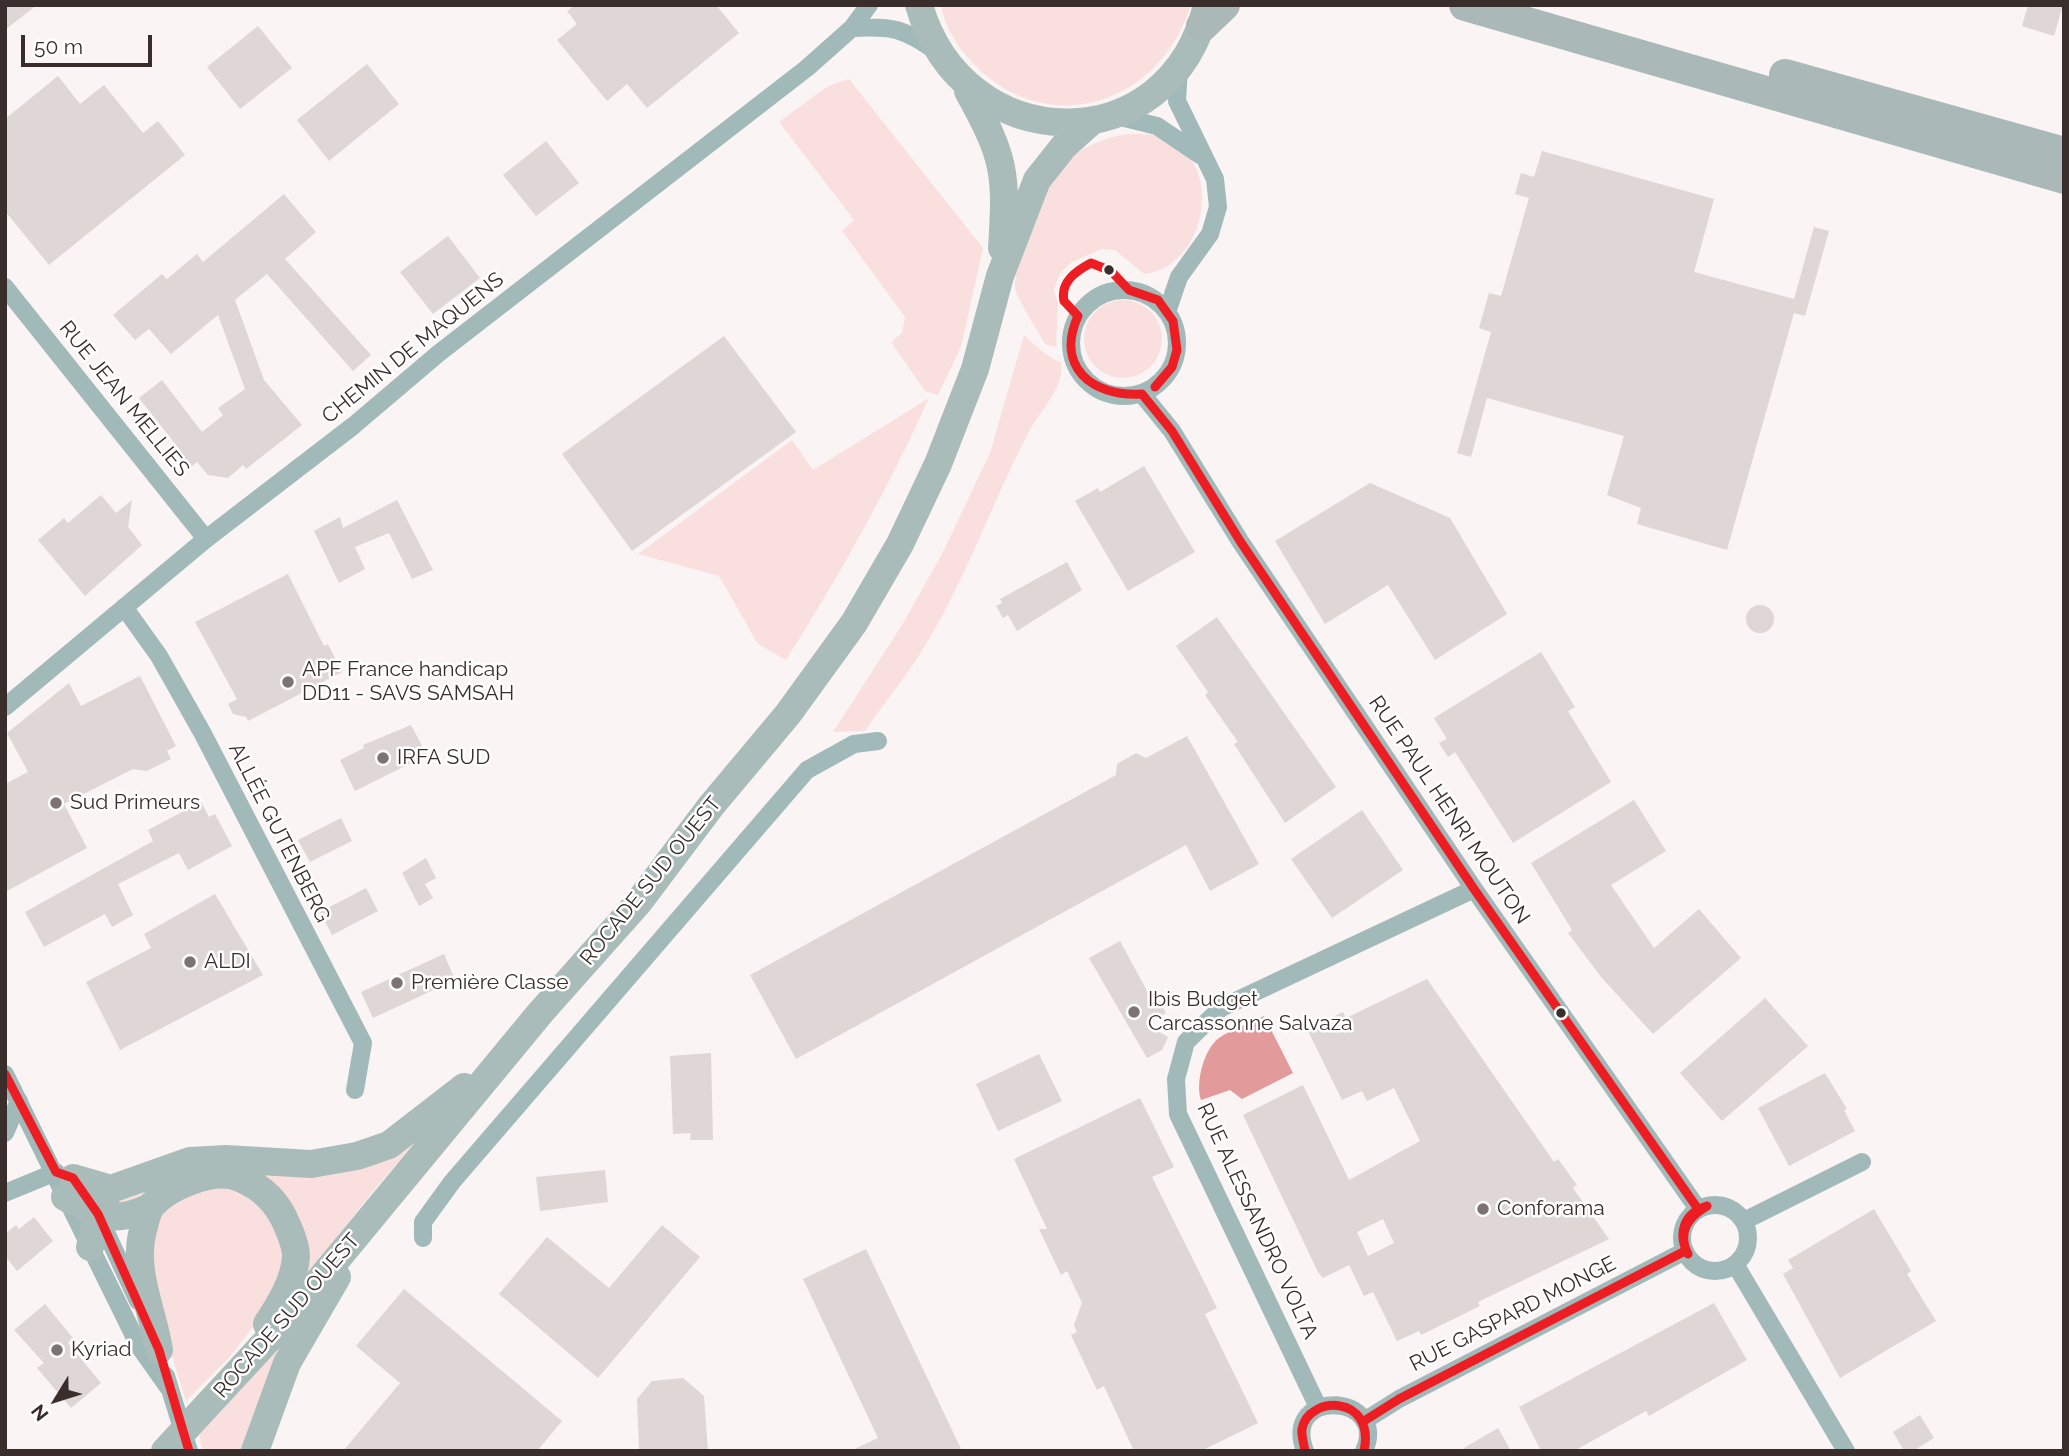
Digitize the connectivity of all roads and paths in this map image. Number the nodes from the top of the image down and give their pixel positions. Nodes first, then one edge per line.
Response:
1 (869, 5) edge
2 (919, 5) edge
3 (1465, 5) edge
4 (1538, 5) edge
5 (1211, 12) edge
6 (852, 28) junction
7 (937, 52) junction
8 (1178, 68) junction
9 (966, 86) junction
10 (1103, 118) junction
11 (2064, 153) edge
12 (1207, 160) junction
13 (2064, 178) edge
14 (1000, 276) junction
15 (1179, 276) junction
16 (5, 287) edge
17 (1144, 293) junction
18 (1167, 312) junction
19 (1148, 391) junction
20 (206, 539) junction
21 (124, 607) junction
22 (5, 707) edge
23 (878, 741) dead end
24 (1474, 889) junction
25 (541, 1012) junction
26 (5, 1073) edge
27 (355, 1090) dead end
28 (19, 1101) junction
29 (5, 1133) edge
30 (1862, 1162) dead end
31 (65, 1182) junction
32 (111, 1189) junction
33 (5, 1193) edge
34 (150, 1207) junction
35 (1698, 1209) junction
36 (97, 1214) junction
37 (1744, 1221) junction
38 (362, 1228) junction
39 (423, 1238) dead end
40 (90, 1247) junction
41 (1685, 1251) junction
42 (1735, 1264) junction
43 (159, 1350) junction
44 (169, 1387) junction
45 (1318, 1407) junction
46 (200, 1416) junction
47 (1364, 1421) junction
48 (1303, 1450) edge
49 (165, 1451) edge
50 (189, 1451) edge
51 (255, 1451) edge
52 (1364, 1451) edge
53 (1846, 1451) edge

1 - 6 street, CHEMIN DE MAQUENS
2 - 7 main road
3 - 13 highway
4 - 11 highway
5 - 8 main road
6 - 7 street
6 - 20 street, CHEMIN DE MAQUENS
7 - 9 main road
8 - 10 main road
8 - 12 street
9 - 10 main road
9 - 14 main road, ROCADE SUD OUEST
10 - 12 street
10 - 14 main road, ROCADE SUD OUEST
12 - 15 street
14 - 25 main road, ROCADE SUD OUEST
15 - 17 street
15 - 18 street
16 - 20 street, RUE JEAN MELLIES
17 - 18 street
17 - 19 street
18 - 19 street
19 - 24 street, RUE PAUL HENRI MOUTON
20 - 21 street, CHEMIN DE MAQUENS
21 - 22 street, CHEMIN DE MAQUENS
21 - 27 street, ALLÉE GUTENBERG
23 - 39 street
24 - 35 street, RUE PAUL HENRI MOUTON
24 - 45 street, RUE ALESSANDRO VOLTA
25 - 32 main road
25 - 38 main road, ROCADE SUD OUEST
26 - 28 street
28 - 29 street
28 - 31 street
30 - 37 street
31 - 32 main road
31 - 33 street
31 - 36 main road
31 - 40 street
32 - 36 main road
34 - 36 main road
34 - 43 main road
34 - 46 main road
35 - 37 street
35 - 41 street
36 - 40 main road
36 - 43 street
37 - 42 street
38 - 46 main road, ROCADE SUD OUEST
38 - 51 main road
40 - 44 street
41 - 42 street
41 - 47 street, RUE GASPARD MONGE
42 - 53 street
43 - 44 street
44 - 50 street
45 - 47 street
45 - 48 street
46 - 49 main road, ROCADE SUD OUEST
47 - 52 street

